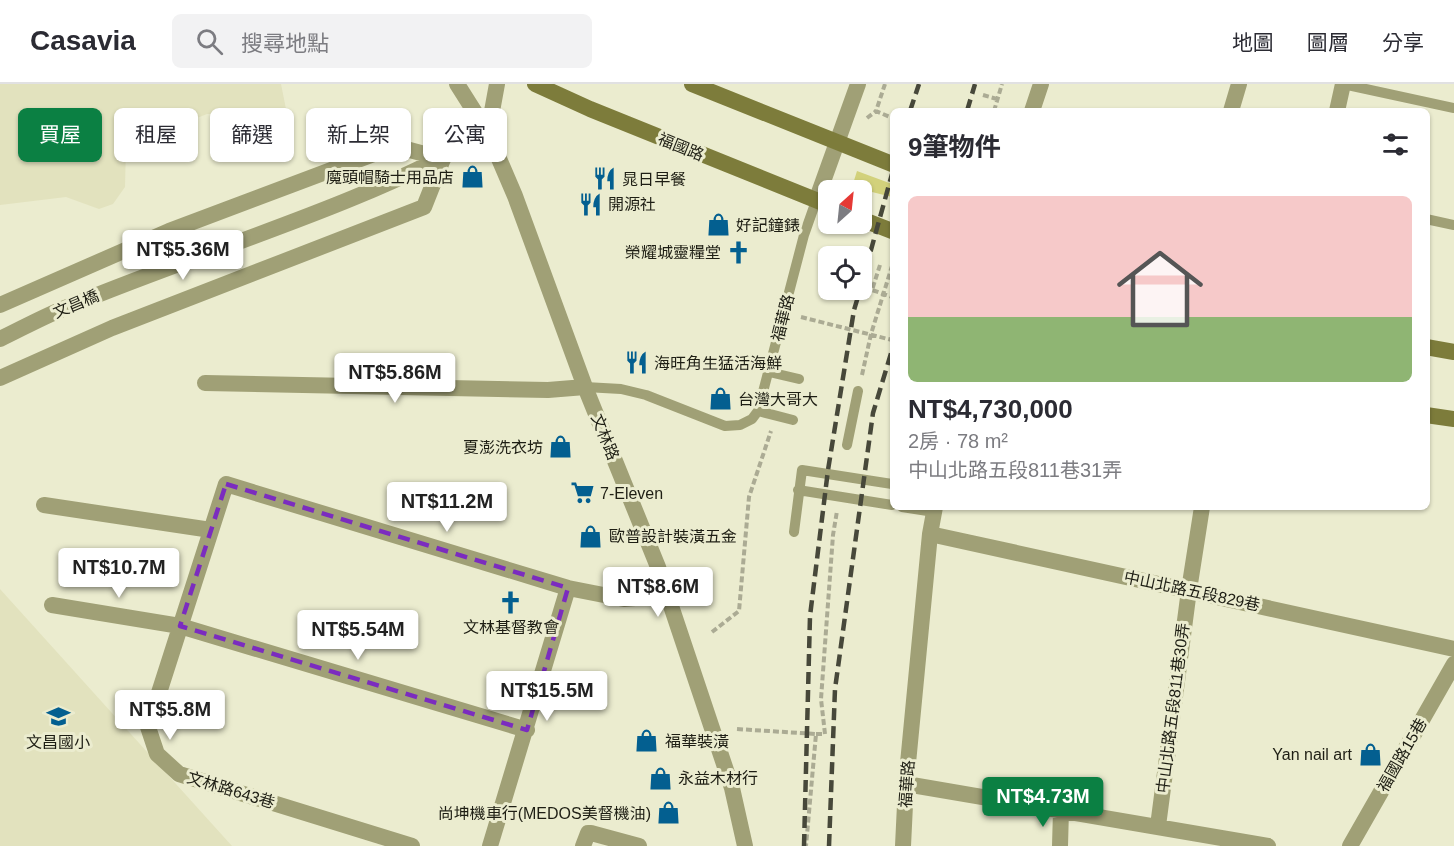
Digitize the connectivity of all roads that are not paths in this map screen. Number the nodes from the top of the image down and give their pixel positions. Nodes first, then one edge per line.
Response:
1 (457, 84) edge
2 (497, 84) edge
3 (535, 84) edge
4 (692, 84) edge
5 (858, 84) edge
6 (1041, 84) edge
7 (1239, 84) edge
8 (1343, 84) edge
9 (472, 108) edge
10 (493, 108) edge
11 (1033, 108) edge
12 (1233, 108) edge
13 (1338, 108) edge
14 (1454, 108) edge
15 (836, 142) junction
16 (423, 154) edge
17 (436, 162) edge
18 (442, 162) edge
19 (500, 162) edge
20 (890, 163) edge
21 (827, 180) edge
22 (818, 201) edge
23 (818, 210) edge
24 (1430, 220) edge
25 (872, 223) edge
26 (1454, 225) edge
27 (890, 230) edge
28 (0, 305) edge
29 (0, 339) edge
30 (1430, 348) edge
31 (1454, 352) edge
32 (769, 372) junction
33 (0, 378) edge
34 (799, 379) dead end
35 (205, 383) dead end
36 (585, 387) junction
37 (858, 391) road end
38 (758, 411) junction
39 (1430, 416) edge
40 (1454, 419) edge
41 (793, 420) dead end
42 (847, 445) dead end
43 (890, 484) edge
44 (798, 490) junction
45 (44, 505) dead end
46 (890, 506) edge
47 (935, 510) edge
48 (1202, 510) edge
49 (211, 530) junction
50 (794, 532) dead end
51 (930, 534) junction
52 (568, 588) junction
53 (1189, 590) junction
54 (668, 595) junction
55 (52, 605) dead end
56 (180, 626) junction
57 (1454, 649) edge
58 (1454, 664) edge
59 (527, 729) junction
60 (906, 784) junction
61 (1061, 810) junction
62 (1158, 826) junction
63 (585, 842) edge
64 (412, 846) edge
65 (490, 846) edge
66 (639, 846) edge
67 (745, 846) edge
68 (903, 846) edge
69 (1060, 846) edge
70 (1268, 846) edge
71 (1350, 846) edge

1 - 9 street, 文林路
2 - 10 street
3 - 22 main road, 福國路
4 - 15 main road
5 - 15 street, 福華路
6 - 11 street
7 - 12 street
8 - 13 street
8 - 14 lane
15 - 20 main road
15 - 21 street, 福華路
16 - 28 street
17 - 29 street, 文昌橋
18 - 33 street
19 - 36 street, 文林路
23 - 32 lane, 福華路
24 - 26 lane
25 - 27 main road
30 - 31 main road
32 - 34 lane
32 - 38 lane, 福華路
35 - 36 street
36 - 38 lane
36 - 54 street, 文林路
37 - 42 lane
38 - 41 lane
39 - 40 main road
43 - 44 lane
44 - 46 lane
44 - 50 lane
45 - 49 street
47 - 51 street, 福華路
48 - 53 street, 中山北路五段811巷30弄
49 - 52 street, 文林路643巷
49 - 56 street, 文林路643巷
51 - 53 street, 中山北路五段829巷
51 - 60 street, 福華路
52 - 54 street
52 - 59 street
53 - 57 street, 中山北路五段829巷
53 - 62 street, 中山北路五段811巷30弄
54 - 67 street, 文林路
55 - 56 street
56 - 59 street
56 - 64 street, 文林路643巷
58 - 71 street, 福國路15巷
59 - 65 street
60 - 61 street
60 - 68 street, 福華路
61 - 62 street
61 - 69 street
62 - 70 street
63 - 66 street

